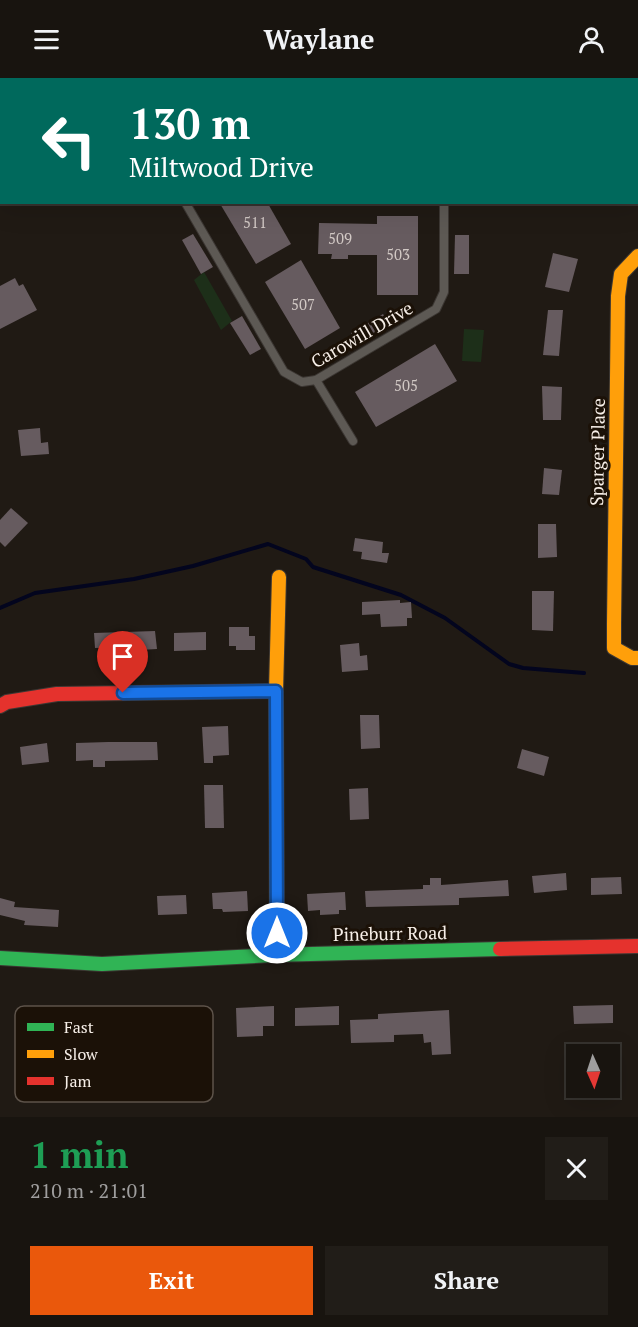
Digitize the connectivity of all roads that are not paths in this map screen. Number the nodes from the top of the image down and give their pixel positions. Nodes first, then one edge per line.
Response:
1 (186, 204) edge
2 (444, 204) edge
3 (635, 258) edge
4 (316, 380) junction
5 (353, 441) dead end
6 (279, 577) dead end
7 (638, 658) edge
8 (276, 691) junction
9 (0, 706) edge
10 (638, 946) edge
11 (278, 955) junction
12 (0, 958) edge

1 - 4 lane, Carowill Drive
2 - 4 lane, Carowill Drive
3 - 7 street, Sparger Place
4 - 5 lane
6 - 8 street
8 - 9 street
8 - 11 street
10 - 11 street, Pineburr Road
11 - 12 street, Pineburr Road

